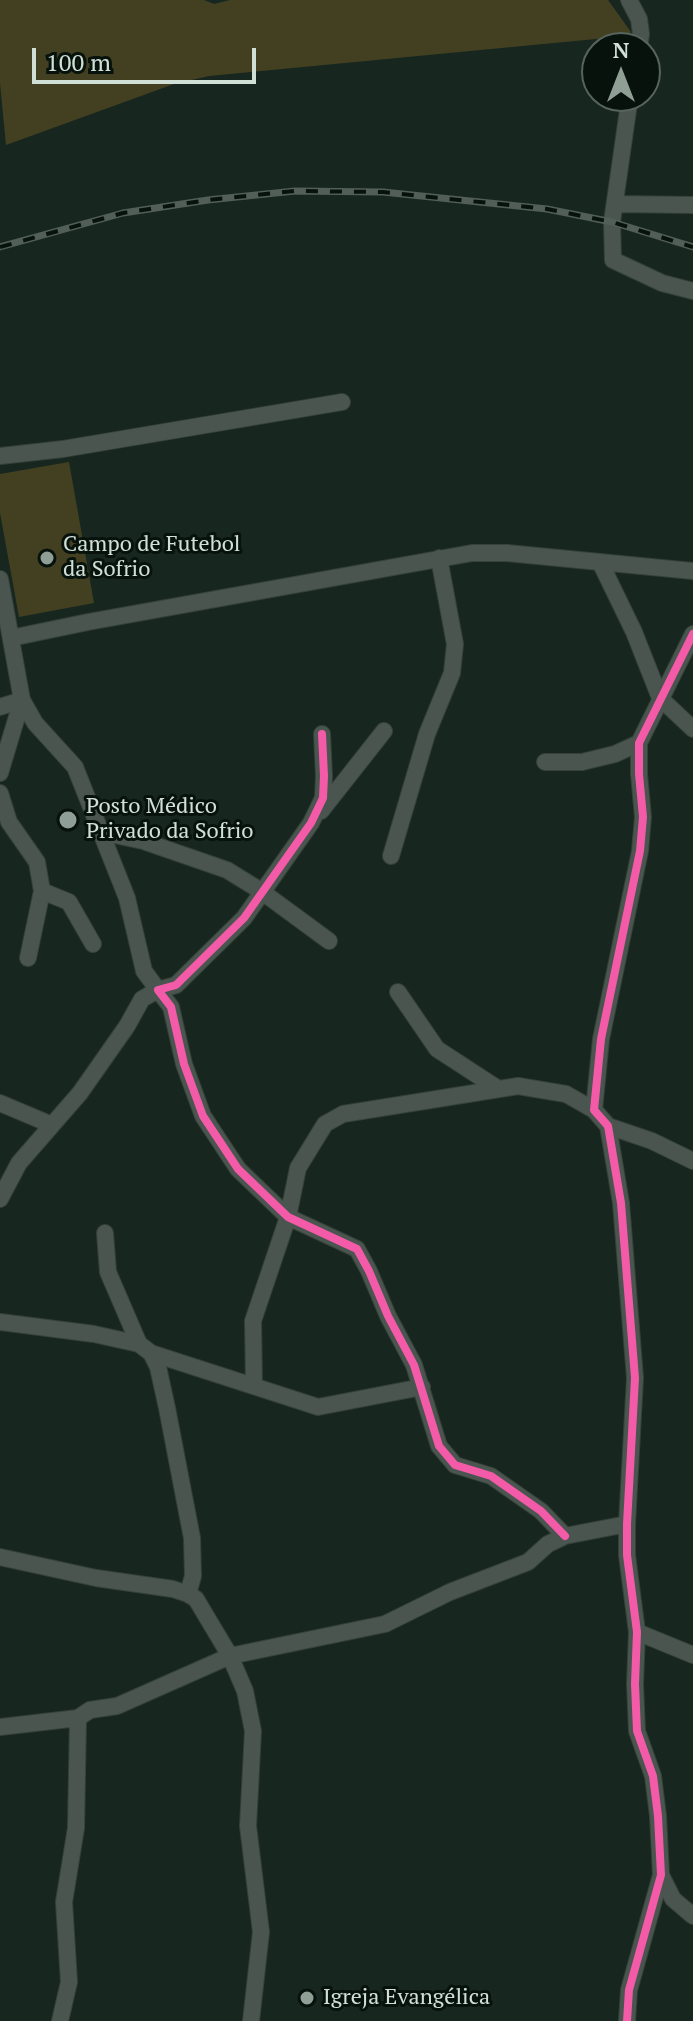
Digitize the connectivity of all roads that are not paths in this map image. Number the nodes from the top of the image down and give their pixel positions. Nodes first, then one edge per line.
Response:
1 (629, 0) edge
2 (641, 32) edge
3 (628, 112) edge
4 (616, 204) junction
5 (693, 205) edge
6 (693, 291) edge
7 (342, 402) dead end
8 (0, 456) edge
9 (439, 558) junction
10 (601, 564) junction
11 (693, 571) edge
12 (0, 579) edge
13 (693, 634) edge
14 (11, 638) junction
15 (660, 698) junction
16 (22, 700) junction
17 (0, 707) edge
18 (693, 729) edge
19 (384, 731) dead end
20 (322, 734) dead end
21 (639, 743) junction
22 (545, 762) dead end
23 (0, 773) edge
24 (0, 793) edge
25 (311, 823) junction
26 (101, 832) junction
27 (391, 856) dead end
28 (42, 891) junction
29 (261, 891) junction
30 (329, 941) dead end
31 (93, 944) dead end
32 (28, 958) dead end
33 (158, 990) junction
34 (398, 992) dead end
35 (497, 1088) junction
36 (0, 1103) edge
37 (594, 1110) junction
38 (52, 1125) junction
39 (608, 1126) junction
40 (693, 1161) edge
41 (0, 1199) edge
42 (288, 1217) junction
43 (105, 1233) dead end
44 (0, 1322) edge
45 (145, 1348) junction
46 (254, 1386) junction
47 (422, 1387) junction
48 (627, 1524) junction
49 (565, 1536) junction
50 (0, 1557) edge
51 (188, 1594) junction
52 (637, 1632) junction
53 (693, 1655) edge
54 (230, 1656) junction
55 (78, 1718) junction
56 (0, 1727) edge
57 (661, 1875) junction
58 (693, 1916) edge
59 (60, 2021) edge
60 (251, 2021) edge
61 (627, 2021) edge

1 - 2 street
3 - 4 street
4 - 5 street
4 - 6 street
7 - 8 street
9 - 10 street
9 - 14 street
9 - 27 street
10 - 11 street
10 - 15 street
12 - 14 street
13 - 15 street
14 - 16 street
15 - 18 street
15 - 21 street
16 - 17 street
16 - 23 street
16 - 26 street
19 - 25 street
20 - 25 street
21 - 22 street
21 - 37 street
24 - 28 street
25 - 29 street
26 - 29 street
26 - 33 street
28 - 31 street
28 - 32 street
29 - 30 street
29 - 33 street
33 - 38 street
33 - 42 street
34 - 35 street
35 - 37 street
35 - 42 street
36 - 38 street
37 - 39 street
38 - 41 street
39 - 40 street
39 - 48 street
42 - 46 street
42 - 47 street
43 - 45 street
44 - 45 street
45 - 46 street
45 - 51 street
46 - 47 street
47 - 49 street
48 - 49 street
48 - 52 street
49 - 54 street
50 - 51 street
51 - 54 street
52 - 53 street
52 - 57 street
54 - 55 street
54 - 60 street
55 - 56 street
55 - 59 street
57 - 58 street
57 - 61 street

